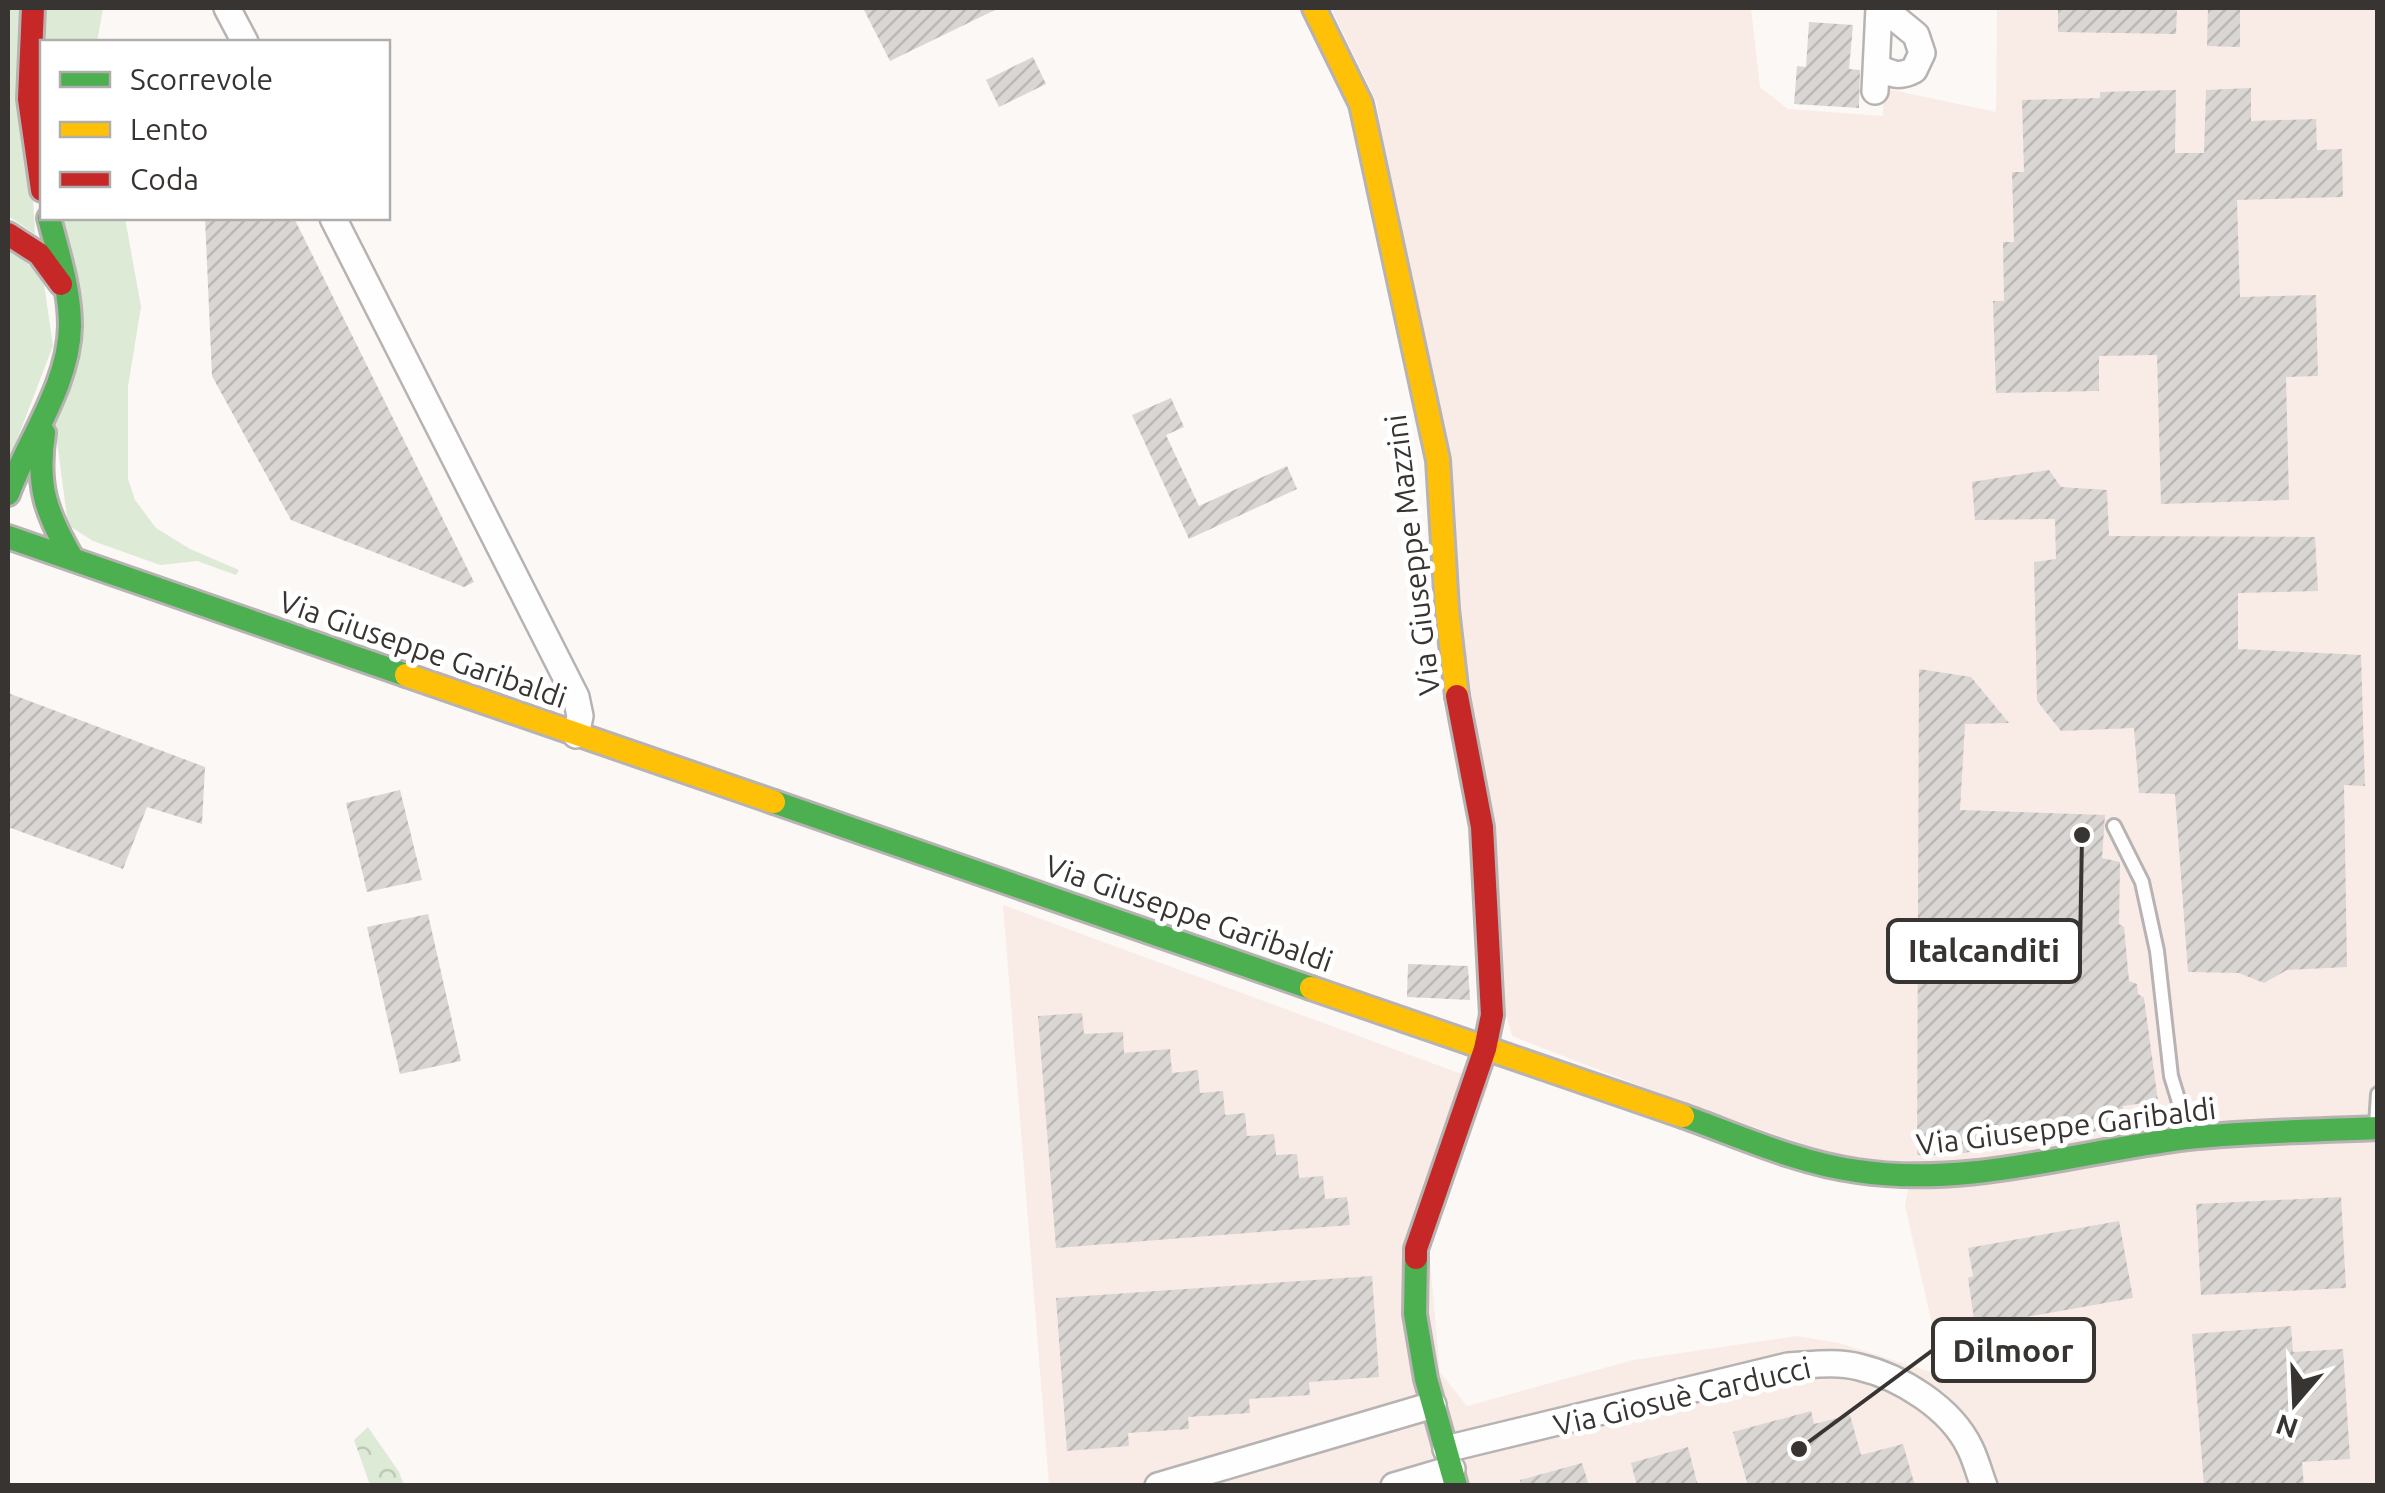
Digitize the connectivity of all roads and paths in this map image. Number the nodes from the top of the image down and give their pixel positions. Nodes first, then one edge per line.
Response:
1 (33, 8) edge
2 (227, 8) edge
3 (1314, 8) edge
4 (1881, 8) edge
5 (244, 40) edge
6 (40, 181) edge
7 (49, 220) edge
8 (334, 220) edge
9 (8, 234) edge
10 (67, 294) junction
11 (48, 401) junction
12 (13, 467) edge
13 (39, 488) junction
14 (8, 494) edge
15 (8, 534) edge
16 (72, 558) junction
17 (576, 735) junction
18 (2114, 826) dead end
19 (1486, 1049) junction
20 (2378, 1094) edge
21 (2377, 1128) edge
22 (2190, 1138) junction
23 (1433, 1405) junction
24 (1451, 1468) edge
25 (1237, 1476) edge
26 (1158, 1486) edge
27 (1394, 1486) edge
28 (1984, 1486) edge

1 - 6 main road
2 - 5 street
3 - 19 main road, Via Giuseppe Mazzini
4 - 4 street
7 - 10 main road
8 - 17 street
9 - 10 main road
10 - 11 main road
11 - 12 main road
11 - 13 main road
12 - 14 main road
13 - 15 main road
13 - 16 main road
15 - 16 main road, Via Giuseppe Garibaldi
16 - 17 main road, Via Giuseppe Garibaldi
17 - 19 main road, Via Giuseppe Garibaldi
18 - 22 lane
19 - 22 main road, Via Giuseppe Garibaldi
19 - 23 main road, Via Giuseppe Mazzini
20 - 21 lane
21 - 22 main road, Via Giuseppe Garibaldi
23 - 24 main road, Via Giuseppe Mazzini
23 - 25 street
24 - 27 street, Via Giosuè Carducci
24 - 28 street, Via Giosuè Carducci
25 - 26 street

